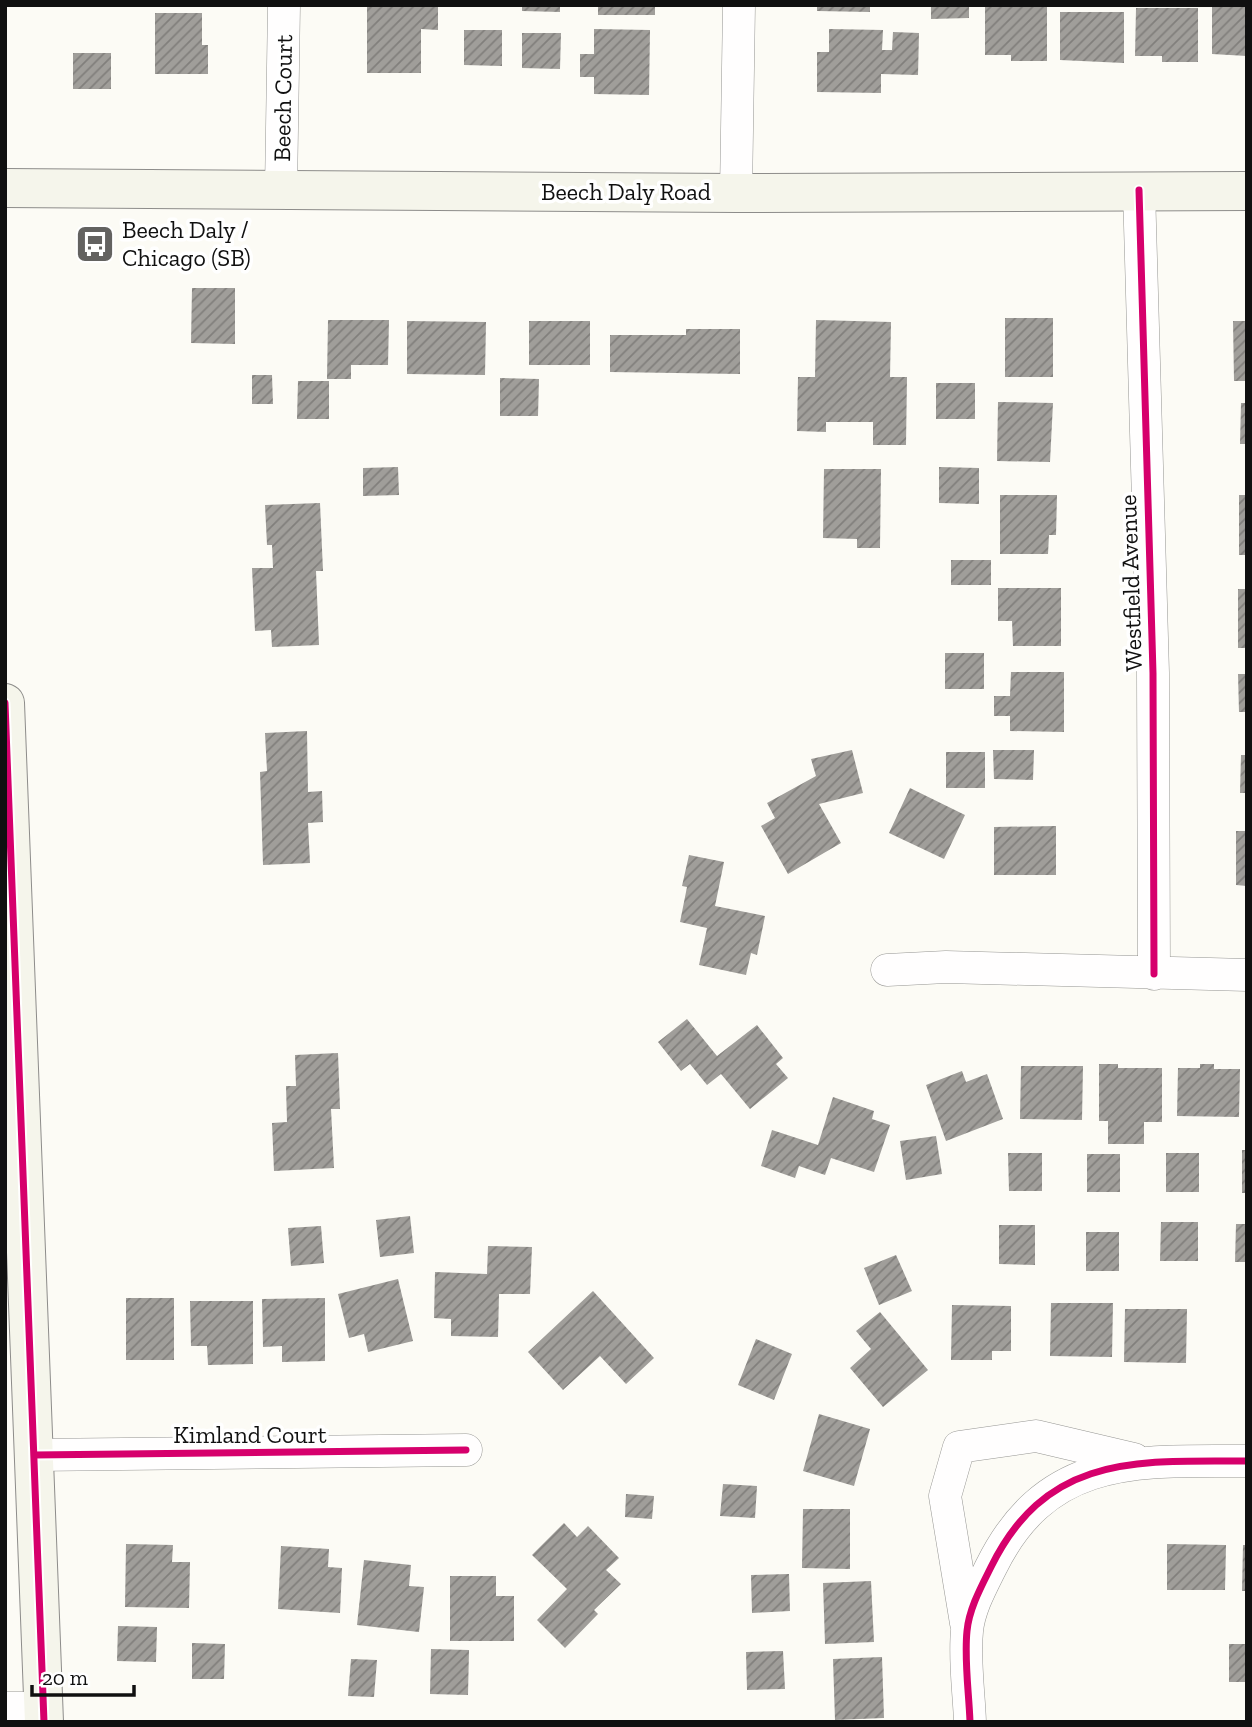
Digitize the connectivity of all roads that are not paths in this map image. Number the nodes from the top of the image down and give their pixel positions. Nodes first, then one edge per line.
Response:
1 (284, 5) edge
2 (738, 5) edge
3 (5, 188) edge
4 (281, 190) junction
5 (1139, 190) junction
6 (1247, 191) edge
7 (736, 193) junction
8 (5, 703) edge
9 (887, 970) dead end
10 (1154, 974) junction
11 (1247, 975) edge
12 (15, 1203) edge
13 (466, 1450) dead end
14 (34, 1455) junction
15 (1142, 1461) junction
16 (1247, 1461) edge
17 (967, 1631) junction
18 (5, 1708) edge
19 (44, 1715) edge
20 (970, 1722) edge

1 - 4 street, Beech Court
2 - 7 street
3 - 4 main road, Beech Daly Road
4 - 7 main road, Beech Daly Road
5 - 6 main road, Beech Daly Road
5 - 7 main road, Beech Daly Road
5 - 10 street, Westfield Avenue
8 - 12 main road
9 - 10 street
10 - 11 street
12 - 14 main road
13 - 14 street, Kimland Court
14 - 19 main road
15 - 16 street
15 - 17 street
15 - 17 street
17 - 20 street
18 - 19 street

